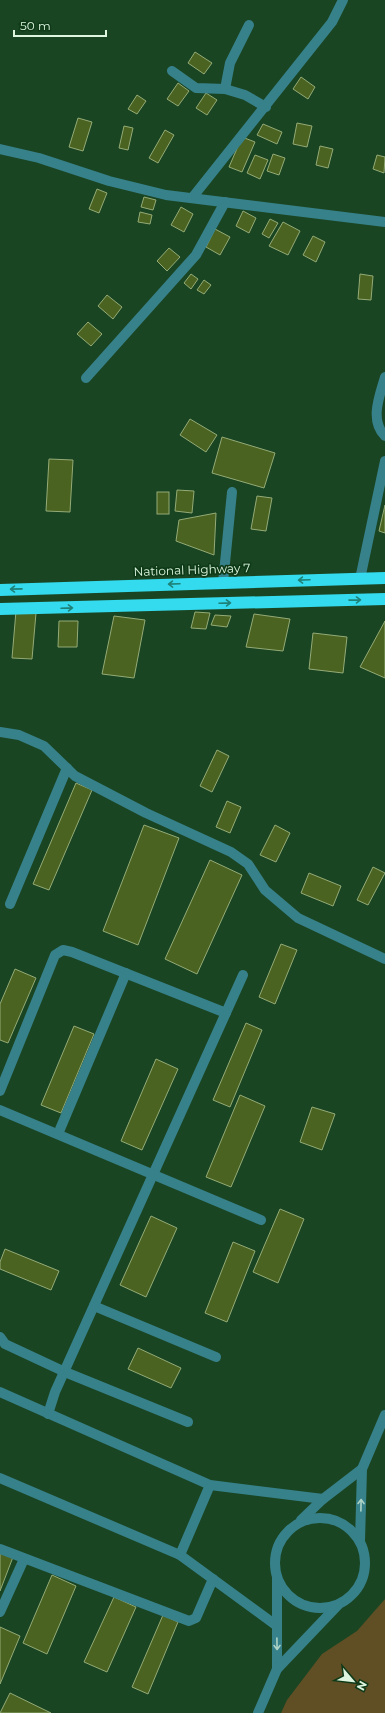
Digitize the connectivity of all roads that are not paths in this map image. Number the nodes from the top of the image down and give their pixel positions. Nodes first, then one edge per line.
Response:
1 (343, 0) edge
2 (249, 25) dead end
3 (172, 72) dead end
4 (225, 89) junction
5 (266, 107) junction
6 (2, 153) edge
7 (192, 198) junction
8 (225, 202) junction
9 (385, 222) edge
10 (385, 376) edge
11 (86, 378) dead end
12 (385, 436) edge
13 (385, 461) edge
14 (232, 492) dead end
15 (385, 578) edge
16 (360, 579) junction
17 (322, 580) junction
18 (223, 583) junction
19 (36, 589) junction
20 (0, 590) edge
21 (385, 600) edge
22 (322, 601) junction
23 (0, 609) edge
24 (41, 609) junction
25 (0, 732) edge
26 (67, 768) junction
27 (10, 904) dead end
28 (385, 959) edge
29 (126, 973) junction
30 (243, 975) dead end
31 (226, 1012) junction
32 (0, 1091) edge
33 (0, 1110) edge
34 (58, 1134) junction
35 (153, 1174) junction
36 (261, 1220) dead end
37 (94, 1306) junction
38 (0, 1337) edge
39 (216, 1357) dead end
40 (65, 1372) junction
41 (0, 1392) edge
42 (48, 1414) junction
43 (385, 1415) edge
44 (188, 1422) dead end
45 (362, 1469) junction
46 (0, 1478) edge
47 (210, 1485) junction
48 (323, 1499) junction
49 (296, 1524) junction
50 (360, 1541) junction
51 (0, 1549) edge
52 (180, 1555) junction
53 (24, 1558) junction
54 (277, 1577) junction
55 (213, 1579) junction
56 (339, 1605) junction
57 (0, 1612) edge
58 (276, 1626) junction
59 (277, 1669) junction
60 (258, 1713) edge

1 - 5 street
2 - 4 street
3 - 4 street
4 - 5 street
5 - 7 street
6 - 7 street
7 - 8 street
8 - 9 street
8 - 11 street
10 - 12 street
13 - 16 street
14 - 18 street
15 - 16 highway, National Highway 7
16 - 17 highway, National Highway 7
17 -> 18 highway, National Highway 7
17 - 22 highway
18 -> 19 highway, National Highway 7
19 -> 20 highway, National Highway 7
19 - 24 highway
22 -> 21 highway
24 -> 22 highway
23 - 24 highway
25 - 26 street
26 - 27 street
26 - 28 street
29 - 31 street
29 - 32 street
29 - 34 street
30 - 31 street
31 - 35 street
33 - 34 street
34 - 35 street
35 - 36 street
35 - 37 street
37 - 39 street
37 - 40 street
38 - 40 street
40 - 42 street
40 - 44 street
41 - 42 street
42 - 47 street
43 - 45 street
45 - 48 street
50 -> 45 street
46 - 52 street
47 - 48 street
47 - 52 street
48 - 49 street
49 - 50 street
49 - 54 street
50 - 56 street
51 - 53 street
52 - 55 street
53 - 55 street
53 - 57 street
54 - 56 street
54 - 58 street
55 - 58 street
56 - 59 street
58 -> 59 street
59 - 60 street

